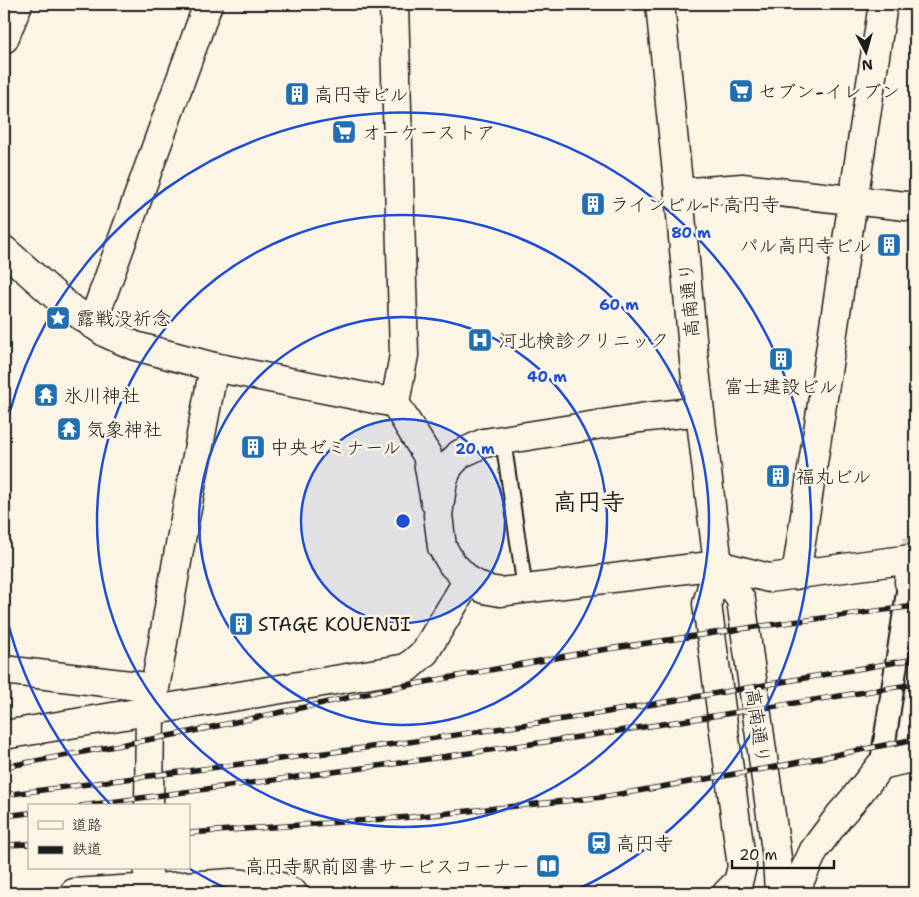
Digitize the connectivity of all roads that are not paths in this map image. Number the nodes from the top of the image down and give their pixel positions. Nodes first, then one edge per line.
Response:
1 (18, 4) edge
2 (208, 4) edge
3 (394, 4) edge
4 (660, 4) edge
5 (883, 4) edge
6 (4, 39) edge
7 (679, 193) junction
8 (853, 201) junction
9 (915, 207) edge
10 (4, 250) edge
11 (92, 324) junction
12 (214, 367) junction
13 (395, 403) junction
14 (700, 411) junction
15 (409, 426) junction
16 (494, 441) junction
17 (438, 516) junction
18 (718, 565) junction
19 (796, 575) junction
20 (468, 580) junction
21 (912, 582) edge
22 (525, 589) junction
23 (4, 670) edge
24 (153, 699) junction
25 (4, 736) edge
26 (915, 757) edge
27 (881, 765) junction
28 (149, 804) edge
29 (137, 885) edge
30 (74, 893) edge
31 (292, 893) edge
32 (727, 893) edge
33 (779, 893) edge
34 (796, 893) edge

1 - 6 street
2 - 11 street
3 - 13 street
4 - 7 street, 高南通り
5 - 8 street
7 - 8 street
7 - 14 street, 高南通り
8 - 9 street
8 - 19 street
10 - 11 street
11 - 12 street
12 - 13 street
12 - 24 street
13 - 15 street
14 - 16 street
14 - 18 street, 高南通り
15 - 16 street
15 - 17 street
16 - 17 street
16 - 22 lane
17 - 20 street
18 - 19 street
18 - 22 street
18 - 32 street, 高南通り
18 - 33 street, 高南通り
19 - 21 street
20 - 22 street
20 - 24 street
21 - 27 street
23 - 24 street
24 - 25 street
24 - 28 street
26 - 27 street
27 - 34 street
29 - 30 street
29 - 31 street

